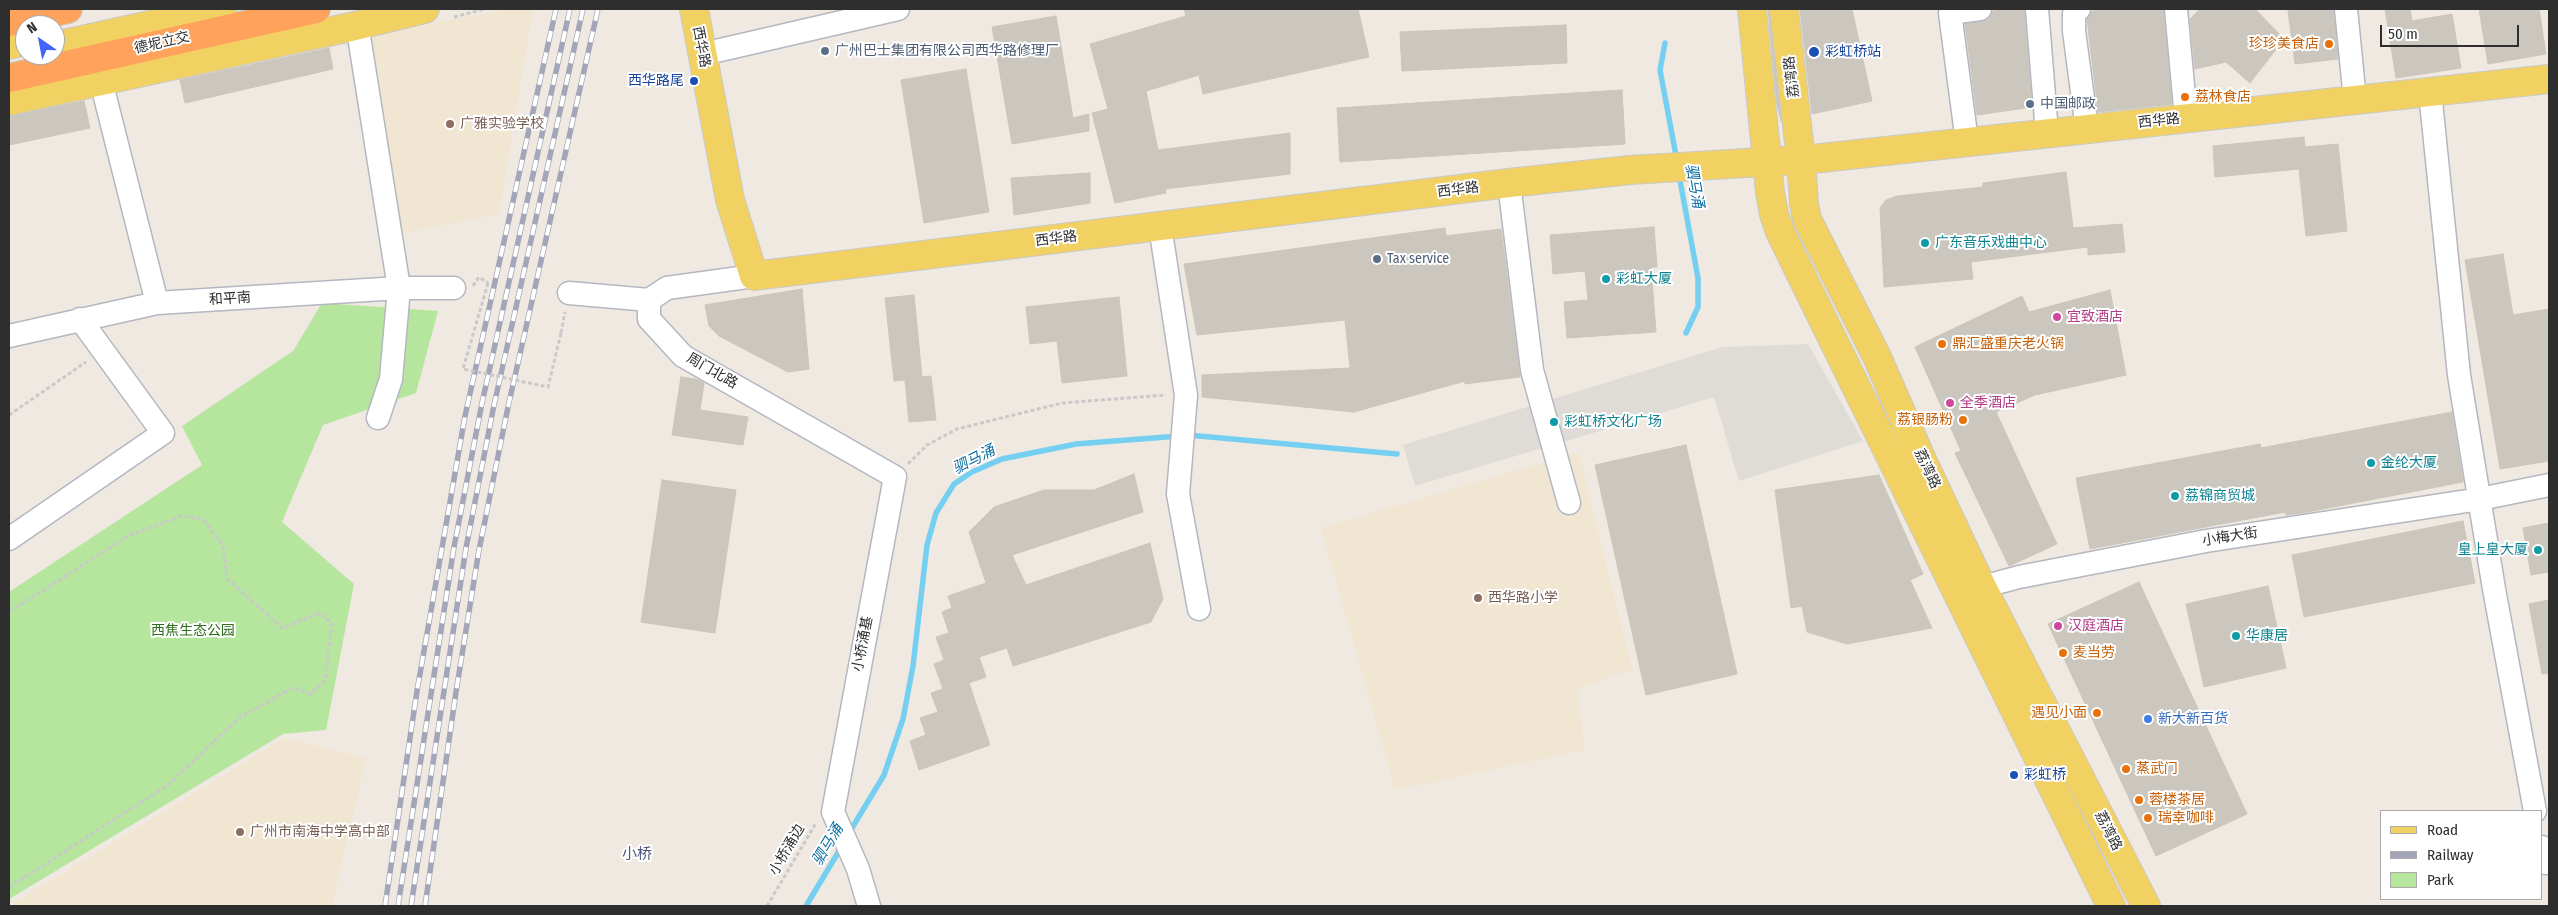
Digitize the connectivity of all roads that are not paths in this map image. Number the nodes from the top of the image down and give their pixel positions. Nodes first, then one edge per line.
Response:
1 (68, 9) edge
2 (168, 9) edge
3 (222, 9) edge
4 (316, 9) edge
5 (425, 9) edge
6 (694, 9) edge
7 (898, 9) edge
8 (1752, 9) edge
9 (1784, 9) edge
10 (1980, 9) edge
11 (2037, 9) edge
12 (2079, 9) edge
13 (2176, 9) edge
14 (2346, 9) edge
15 (9, 22) edge
16 (355, 26) junction
17 (65, 32) edge
18 (65, 44) edge
19 (703, 54) junction
20 (9, 78) edge
21 (2549, 79) edge
22 (101, 81) junction
23 (2430, 92) junction
24 (2356, 100) junction
25 (9, 101) edge
26 (2186, 118) junction
27 (2087, 129) junction
28 (2047, 133) junction
29 (1967, 142) junction
30 (1769, 160) junction
31 (1801, 160) junction
32 (1508, 183) junction
33 (1807, 219) junction
34 (1160, 226) junction
35 (1780, 232) junction
36 (754, 276) junction
37 (399, 288) junction
38 (454, 288) dead end
39 (569, 293) dead end
40 (649, 300) junction
41 (157, 303) junction
42 (80, 319) junction
43 (9, 336) edge
44 (378, 418) dead end
45 (895, 477) joint
46 (2549, 485) edge
47 (2480, 499) junction
48 (1569, 503) dead end
49 (9, 539) edge
50 (1982, 587) junction
51 (1199, 609) dead end
52 (2535, 810) edge
53 (869, 906) edge
54 (2111, 906) edge
55 (2146, 906) edge

1 - 15 highway
2 - 17 main road
3 - 18 main road, 德坭立交
4 - 20 highway, 德坭立交
5 - 16 main road
6 - 19 main road, 西华路
7 - 19 street
8 - 30 main road, 荔湾路
9 - 31 main road, 荔湾路
10 - 29 street
11 - 28 street
12 - 27 street
13 - 26 street
14 - 24 street
16 - 22 main road
16 - 37 street
19 - 36 main road, 西华路
21 - 23 main road, 西华路
22 - 25 main road
22 - 41 street
23 - 24 main road, 西华路
23 - 47 street
24 - 26 main road, 西华路
26 - 27 main road, 西华路
27 - 28 main road, 西华路
28 - 29 main road, 西华路
29 - 31 main road, 西华路
30 - 31 main road, 西华路
30 - 32 main road, 西华路
30 - 35 main road, 荔湾路
31 - 33 main road, 荔湾路
32 - 34 main road, 西华路
32 - 48 street
33 - 35 main road
33 - 50 main road, 荔湾路
34 - 36 main road, 西华路
34 - 51 street
35 - 54 main road, 荔湾路
36 - 40 street
37 - 38 street, 和平南
37 - 41 street, 和平南
37 - 44 street
39 - 40 street
40 - 45 street, 周门北路
41 - 42 street, 和平南
42 - 43 street, 和平南
42 - 49 street
45 - 53 street, 小桥涌基
46 - 47 street, 小梅大街
47 - 50 street, 小梅大街
47 - 52 street
50 - 55 main road, 荔湾路

